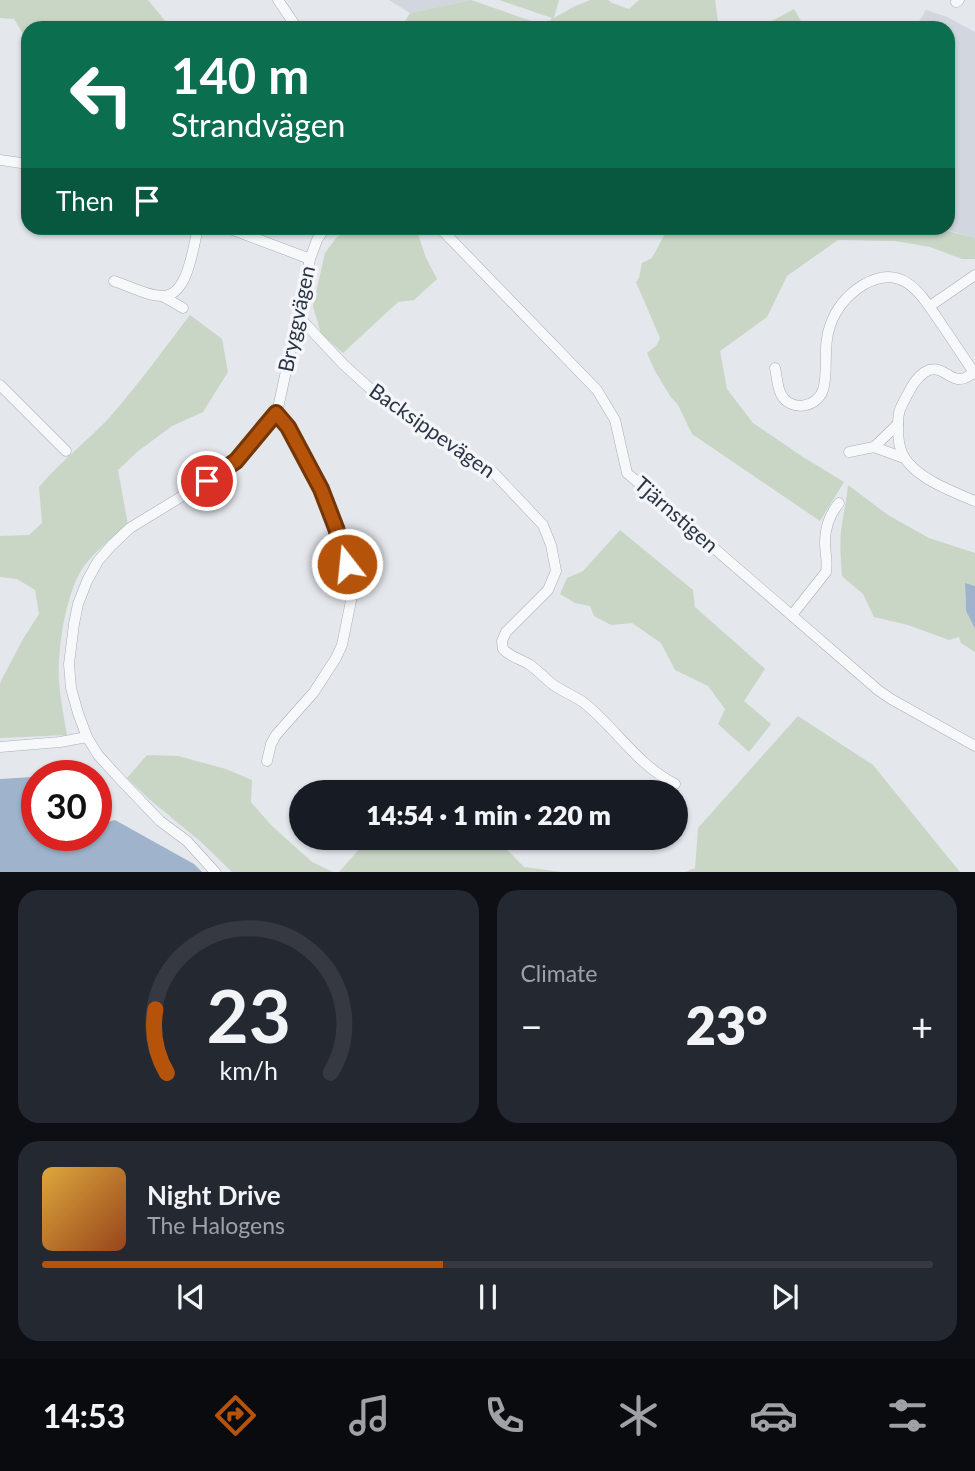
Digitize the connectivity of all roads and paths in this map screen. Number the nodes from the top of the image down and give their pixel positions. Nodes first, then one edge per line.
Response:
1 (278, 0) edge
2 (292, 21) edge
3 (0, 160) edge
4 (21, 163) edge
5 (196, 235) edge
6 (247, 235) edge
7 (320, 235) edge
8 (447, 235) edge
9 (310, 259) junction
10 (975, 275) edge
11 (114, 281) dead end
12 (164, 297) junction
13 (930, 306) junction
14 (183, 308) dead end
15 (298, 316) junction
16 (775, 368) dead end
17 (974, 372) edge
18 (0, 385) edge
19 (276, 413) junction
20 (898, 424) junction
21 (874, 447) junction
22 (66, 451) dead end
23 (849, 452) dead end
24 (904, 458) junction
25 (975, 501) edge
26 (839, 503) dead end
27 (792, 615) junction
28 (87, 737) junction
29 (975, 746) edge
30 (0, 747) edge
31 (267, 761) dead end
32 (668, 780) edge
33 (215, 872) edge

1 - 2 street
3 - 4 street
5 - 12 street
6 - 9 street
7 - 9 street, Bryggvägen
8 - 27 street, Tjärnstigen
9 - 15 street, Bryggvägen
10 - 13 street
11 - 12 street
12 - 14 street
13 - 16 street
13 - 17 street
15 - 19 street, Bryggvägen
15 - 32 street, Backsippevägen
17 - 20 street
18 - 22 street
19 - 28 street
19 - 31 street
20 - 21 street
20 - 24 street
21 - 23 street
21 - 24 street
24 - 25 street
26 - 27 street
27 - 29 street, Tjärnstigen
28 - 30 street
28 - 33 street

